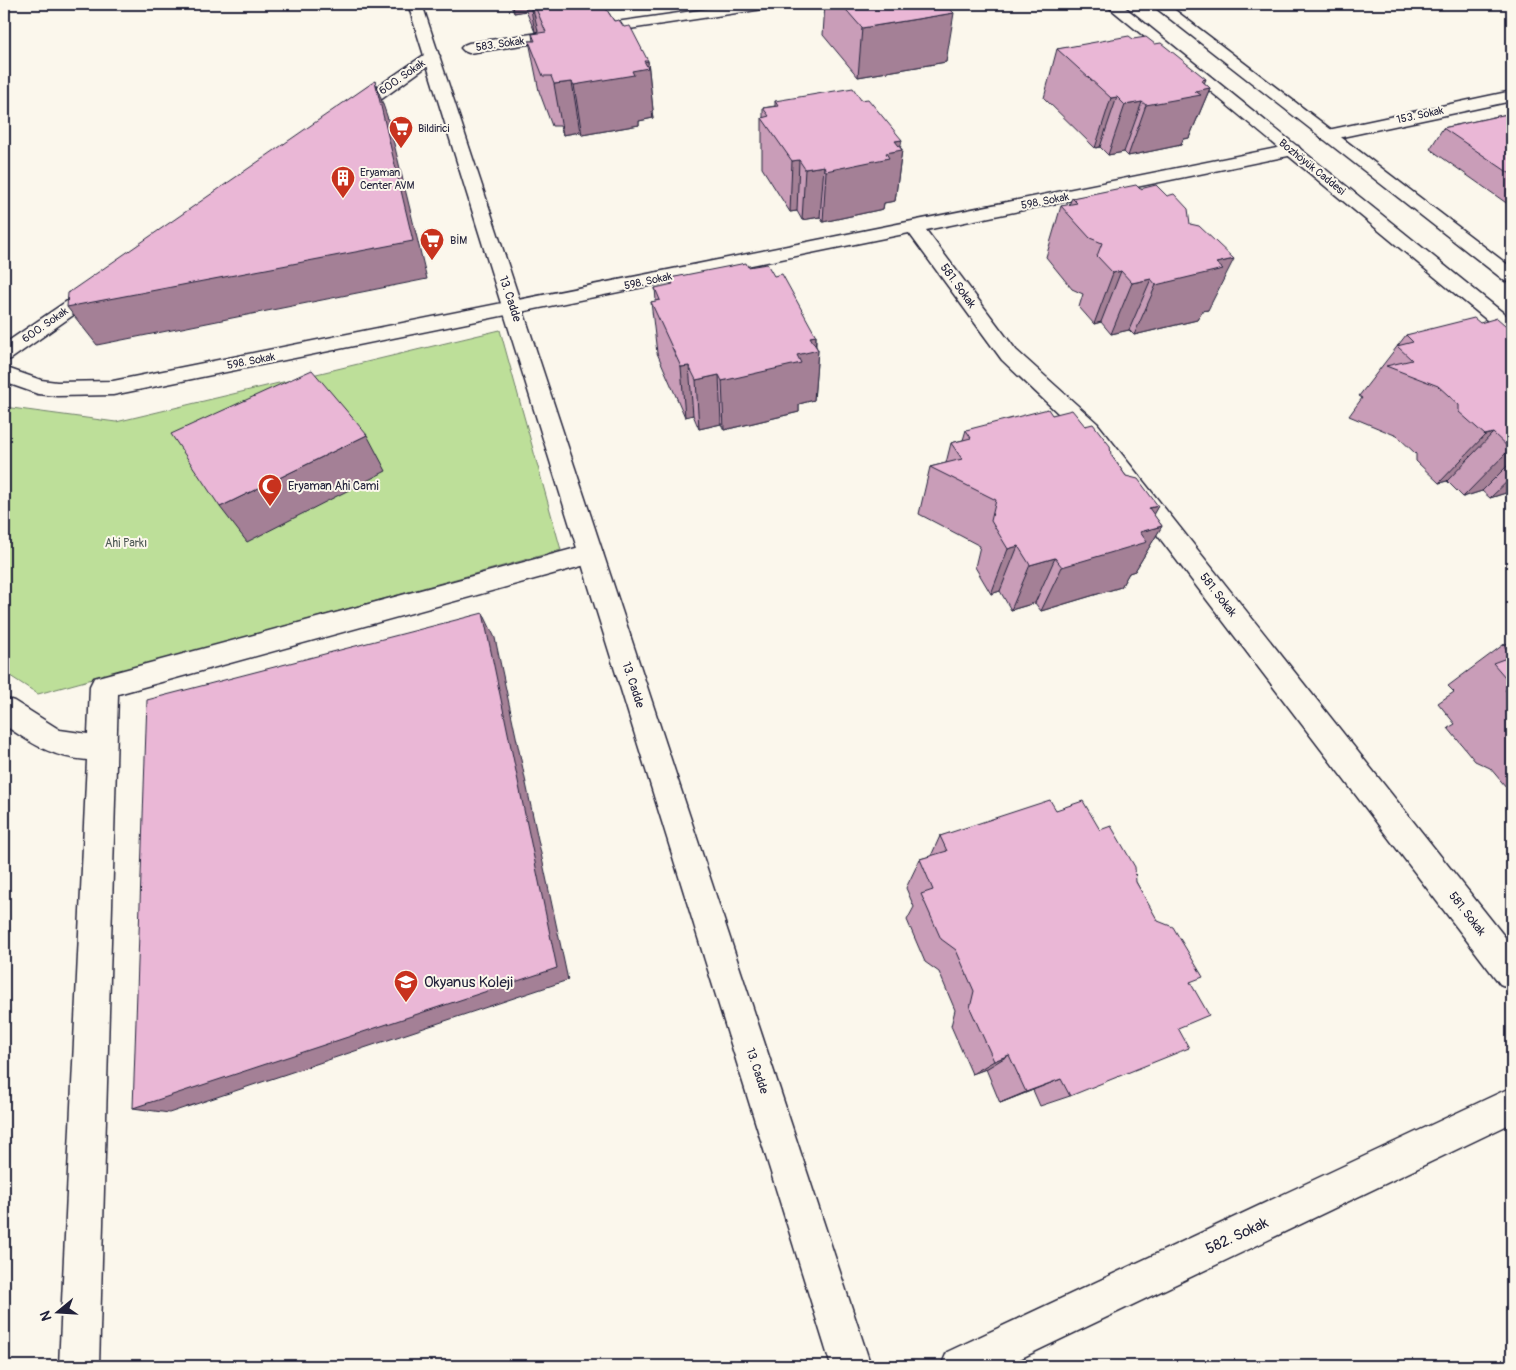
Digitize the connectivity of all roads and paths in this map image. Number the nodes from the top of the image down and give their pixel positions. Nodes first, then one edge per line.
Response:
1 (415, 4) edge
2 (770, 4) edge
3 (1112, 4) edge
4 (1158, 4) edge
5 (468, 48) dead end
6 (432, 56) junction
7 (1512, 96) edge
8 (335, 124) edge
9 (1328, 135) junction
10 (1292, 150) junction
11 (914, 227) junction
12 (117, 275) edge
13 (1512, 277) edge
14 (513, 309) junction
15 (1512, 330) edge
16 (4, 354) edge
17 (4, 374) edge
18 (591, 554) junction
19 (4, 710) edge
20 (101, 748) junction
21 (1512, 972) edge
22 (1512, 1105) edge
23 (78, 1366) edge
24 (851, 1366) edge
25 (961, 1366) edge

1 - 6 street, 13. Cadde
2 - 5 street, 583. Sokak
3 - 10 street, Bozhöyük Caddesi
4 - 9 street
6 - 8 street, 600. Sokak
6 - 14 street, 13. Cadde
7 - 9 street, 153. Sokak
9 - 13 street
10 - 11 street, 598. Sokak
10 - 15 street, Bozhöyük Caddesi
11 - 14 street, 598. Sokak
11 - 21 street, 581. Sokak
12 - 16 street, 600. Sokak
14 - 17 street, 598. Sokak
14 - 18 street, 13. Cadde
18 - 20 street
18 - 24 street, 13. Cadde
19 - 20 street
20 - 23 street
22 - 25 street, 582. Sokak

